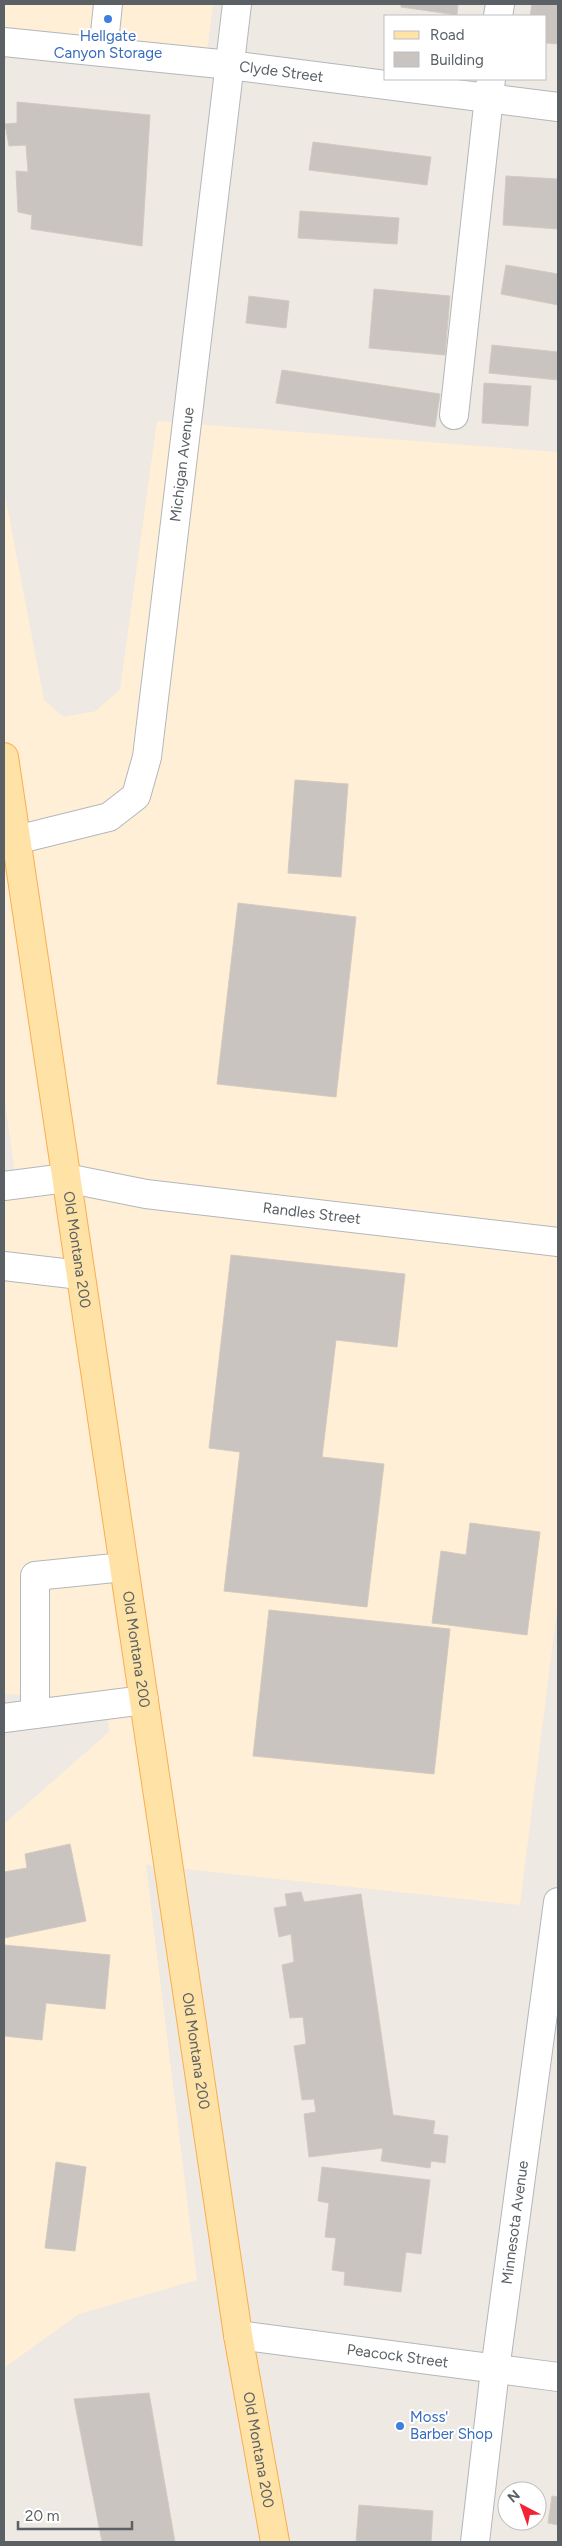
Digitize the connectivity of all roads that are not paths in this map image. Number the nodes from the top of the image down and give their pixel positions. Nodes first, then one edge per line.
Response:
1 (108, 4) edge
2 (237, 4) edge
3 (4, 42) edge
4 (103, 52) junction
5 (230, 65) junction
6 (384, 79) edge
7 (392, 80) edge
8 (490, 89) edge
9 (558, 107) edge
10 (454, 415) dead end
11 (4, 757) edge
12 (16, 840) junction
13 (66, 1178) junction
14 (4, 1186) edge
15 (558, 1242) edge
16 (4, 1266) edge
17 (80, 1275) junction
18 (124, 1567) junction
19 (144, 1700) junction
20 (35, 1714) junction
21 (4, 1718) edge
22 (558, 1902) edge
23 (238, 2335) junction
24 (495, 2370) junction
25 (558, 2378) edge
26 (275, 2542) edge
27 (475, 2542) edge

1 - 4 street
2 - 5 street, Michigan Avenue
3 - 4 street, Clyde Street
4 - 5 street, Clyde Street
5 - 6 street, Clyde Street
5 - 12 street, Michigan Avenue
7 - 8 street, Clyde Street
8 - 9 street, Clyde Street
8 - 10 street
11 - 12 main road, Old Montana 200
12 - 13 main road, Old Montana 200
13 - 14 street, Randles Street
13 - 15 street, Randles Street
13 - 17 main road, Old Montana 200
16 - 17 street
17 - 18 main road, Old Montana 200
18 - 19 main road, Old Montana 200
18 - 20 street
19 - 20 street
19 - 23 main road, Old Montana 200
20 - 21 street
22 - 24 street, Minnesota Avenue
23 - 24 street, Peacock Street
23 - 26 main road, Old Montana 200
24 - 25 street, Peacock Street
24 - 27 street, Minnesota Avenue

